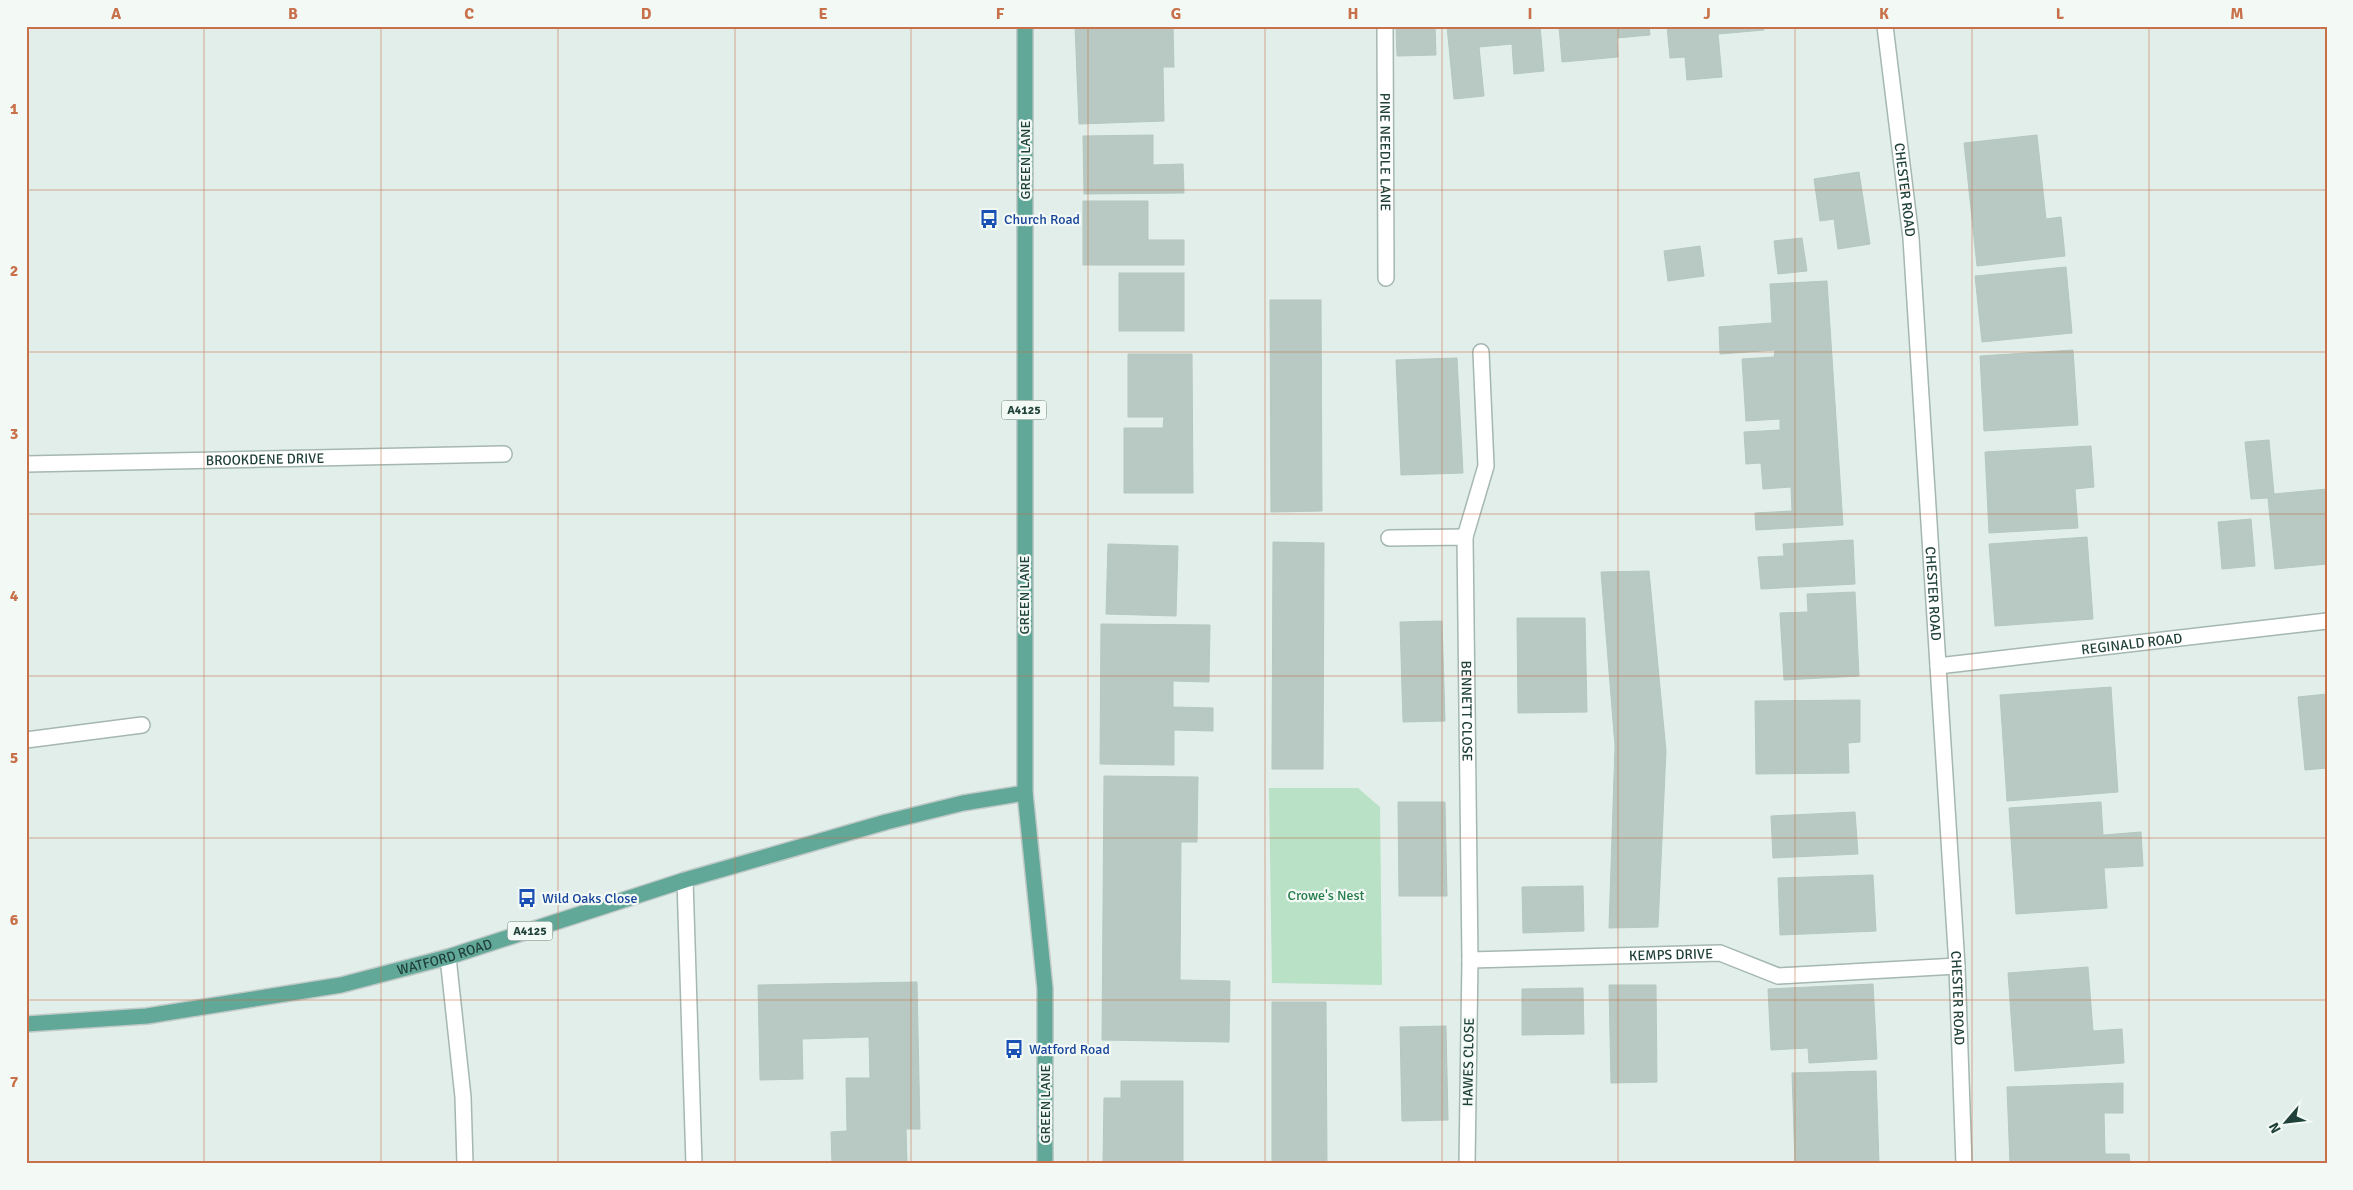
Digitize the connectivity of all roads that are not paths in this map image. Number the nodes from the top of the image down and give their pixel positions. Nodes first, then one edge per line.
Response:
1 (1025, 26) edge
2 (1385, 26) edge
3 (1885, 26) edge
4 (1386, 278) dead end
5 (1481, 352) dead end
6 (504, 454) dead end
7 (26, 464) edge
8 (1466, 537) junction
9 (1389, 538) dead end
10 (2327, 621) edge
11 (1938, 666) junction
12 (142, 725) dead end
13 (26, 740) edge
14 (1025, 793) junction
15 (685, 880) junction
16 (448, 957) junction
17 (1470, 960) junction
18 (1957, 966) junction
19 (26, 1024) edge
20 (465, 1164) edge
21 (694, 1164) edge
22 (1045, 1164) edge
23 (1467, 1164) edge
24 (1964, 1164) edge

1 - 14 main road, GREEN LANE / A4125
2 - 4 street, PINE NEEDLE LANE
3 - 11 street, CHESTER ROAD
5 - 8 street, BENNETT CLOSE
6 - 7 street, BROOKDENE DRIVE
8 - 9 street
8 - 17 street, BENNETT CLOSE
10 - 11 street, REGINALD ROAD
11 - 18 street, CHESTER ROAD
12 - 13 street
14 - 15 main road, WATFORD ROAD / A4125
14 - 22 main road, GREEN LANE
15 - 16 main road, WATFORD ROAD / A4125
15 - 21 street
16 - 19 main road, WATFORD ROAD / A4125
16 - 20 street
17 - 18 street, KEMPS DRIVE
17 - 23 street, HAWES CLOSE
18 - 24 street, CHESTER ROAD

